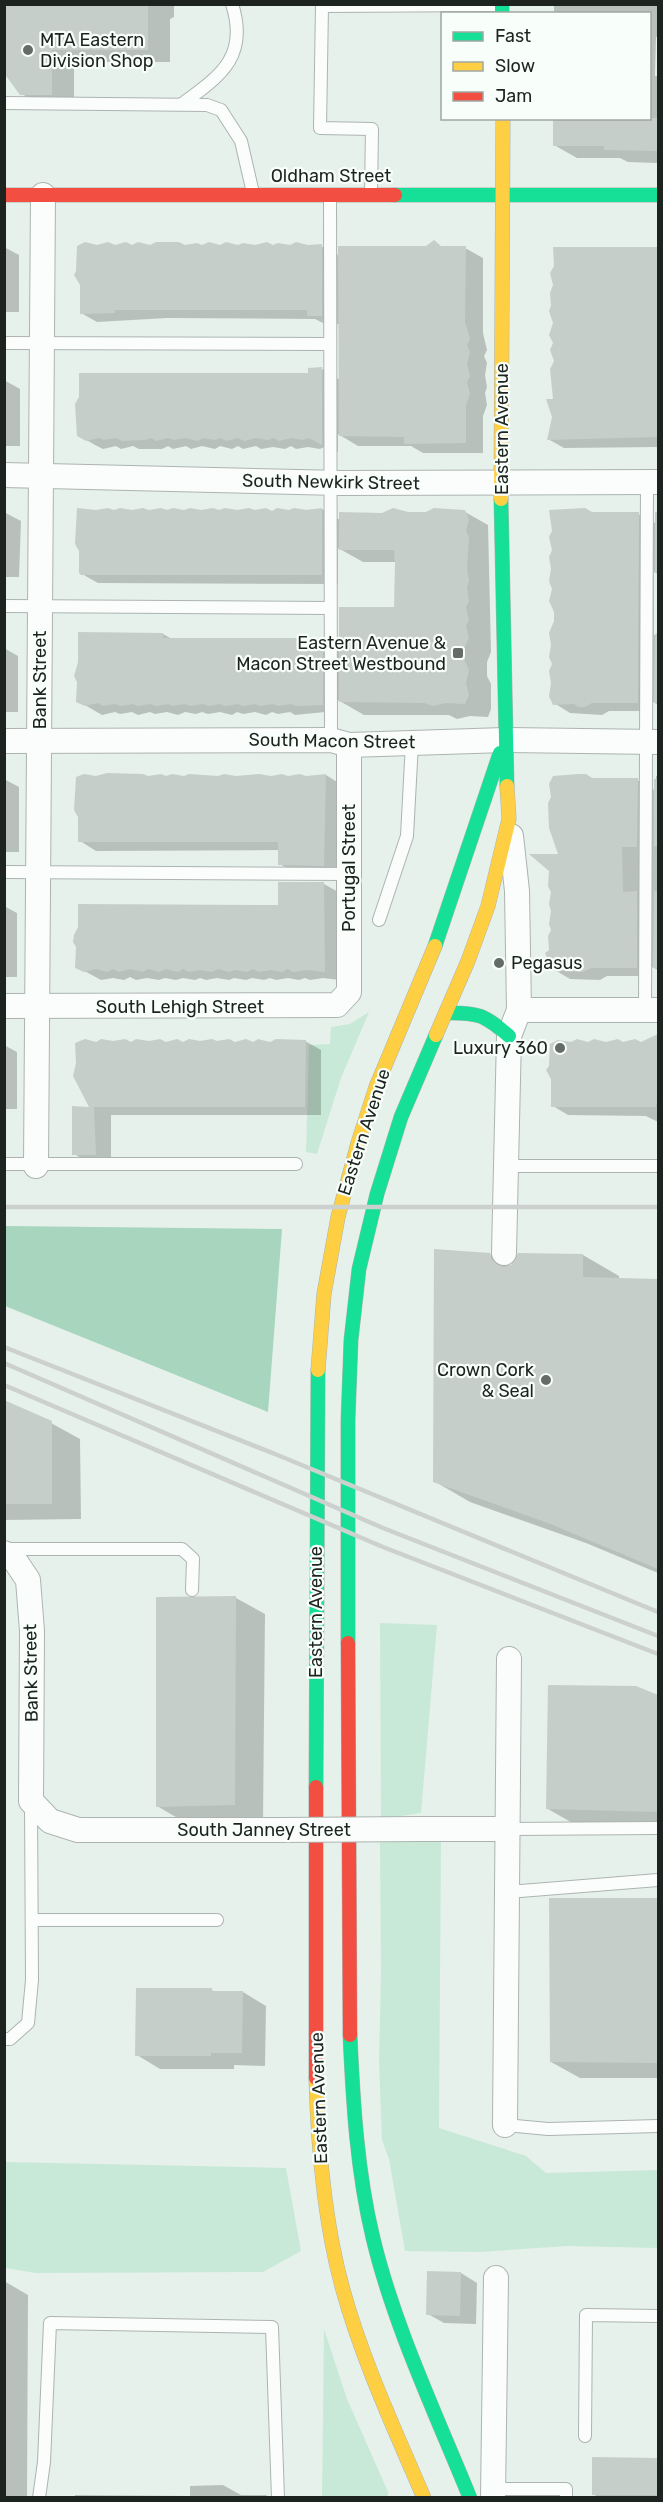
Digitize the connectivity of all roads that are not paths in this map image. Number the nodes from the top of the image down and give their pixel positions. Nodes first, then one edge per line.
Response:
1 (232, 4) edge
2 (502, 8) edge
3 (4, 103) edge
4 (182, 104) junction
5 (503, 120) edge
6 (253, 194) junction
7 (330, 194) junction
8 (371, 194) junction
9 (503, 194) junction
10 (4, 195) edge
11 (43, 195) junction
12 (658, 195) edge
13 (4, 343) edge
14 (42, 343) junction
15 (329, 344) junction
16 (4, 475) edge
17 (41, 476) junction
18 (331, 482) junction
19 (653, 482) edge
20 (501, 484) junction
21 (4, 606) edge
22 (40, 606) junction
23 (330, 608) junction
24 (653, 608) edge
25 (505, 740) junction
26 (4, 741) edge
27 (39, 742) junction
28 (652, 742) edge
29 (340, 743) junction
30 (412, 743) junction
31 (509, 819) junction
32 (4, 872) edge
33 (38, 872) junction
34 (652, 873) edge
35 (349, 874) junction
36 (379, 920) dead end
37 (349, 992) joint
38 (4, 1006) edge
39 (38, 1006) junction
40 (519, 1010) junction
41 (652, 1010) edge
42 (446, 1012) junction
43 (509, 1036) junction
44 (4, 1164) edge
45 (296, 1164) dead end
46 (36, 1166) junction
47 (506, 1166) junction
48 (658, 1166) edge
49 (504, 1253) dead end
50 (4, 1551) edge
51 (192, 1590) dead end
52 (509, 1659) dead end
53 (31, 1802) junction
54 (658, 1828) edge
55 (507, 1829) junction
56 (658, 1880) edge
57 (507, 1892) junction
58 (32, 1920) junction
59 (217, 1920) dead end
60 (4, 2040) edge
61 (505, 2125) joint
62 (658, 2126) edge
63 (496, 2278) dead end
64 (658, 2316) edge
65 (585, 2436) dead end
66 (485, 2495) edge
67 (39, 2498) edge
68 (278, 2498) edge
69 (424, 2498) edge
70 (566, 2498) edge

1 - 4 lane
2 - 8 lane
3 - 4 lane
4 - 6 lane
5 - 9 main road, Eastern Avenue
6 - 7 main road, Oldham Street
6 - 11 main road, Oldham Street
7 - 8 main road, Oldham Street
7 - 15 lane
8 - 9 main road, Oldham Street
9 - 12 main road, Oldham Street
9 - 20 main road, Eastern Avenue
10 - 11 main road, Oldham Street
11 - 14 street, Bank Street
13 - 14 lane
14 - 15 lane
14 - 17 street, Bank Street
15 - 18 lane
16 - 17 street, South Newkirk Street
17 - 18 street, South Newkirk Street
17 - 22 street, Bank Street
18 - 20 street, South Newkirk Street
18 - 23 lane
19 - 20 street, South Newkirk Street
19 - 24 lane
20 - 25 main road, Eastern Avenue
21 - 22 lane
22 - 23 lane
22 - 27 street, Bank Street
23 - 29 lane
24 - 28 lane
25 - 28 street, South Macon Street
25 - 30 street, South Macon Street
25 - 31 main road, Eastern Avenue
25 - 69 main road, Eastern Avenue
26 - 27 street, South Macon Street
27 - 29 street, South Macon Street
27 - 33 street, Bank Street
28 - 34 lane
29 - 30 street, South Macon Street
29 - 35 street, Portugal Street
30 - 36 lane
31 - 40 street, Eastern Avenue
31 - 42 main road, Eastern Avenue
32 - 33 lane
33 - 35 lane
33 - 39 street, Bank Street
34 - 41 lane
35 - 37 street, Portugal Street
37 - 39 street, South Lehigh Street
38 - 39 street, South Lehigh Street
39 - 46 street, Bank Street
40 - 41 street
40 - 43 street, Eastern Avenue
42 - 43 main road
42 - 66 main road, Eastern Avenue
43 - 47 street, Eastern Avenue
44 - 46 lane
45 - 46 lane
47 - 48 lane
47 - 49 street, Eastern Avenue
50 - 51 lane
50 - 53 street, Bank Street
52 - 55 street
53 - 55 street, South Janney Street, bridge
53 - 58 lane
54 - 55 lane
55 - 57 street
56 - 57 lane
57 - 61 street
58 - 59 lane
58 - 60 lane
61 - 62 lane
63 - 66 street
64 - 65 lane
66 - 70 lane
67 - 68 lane

